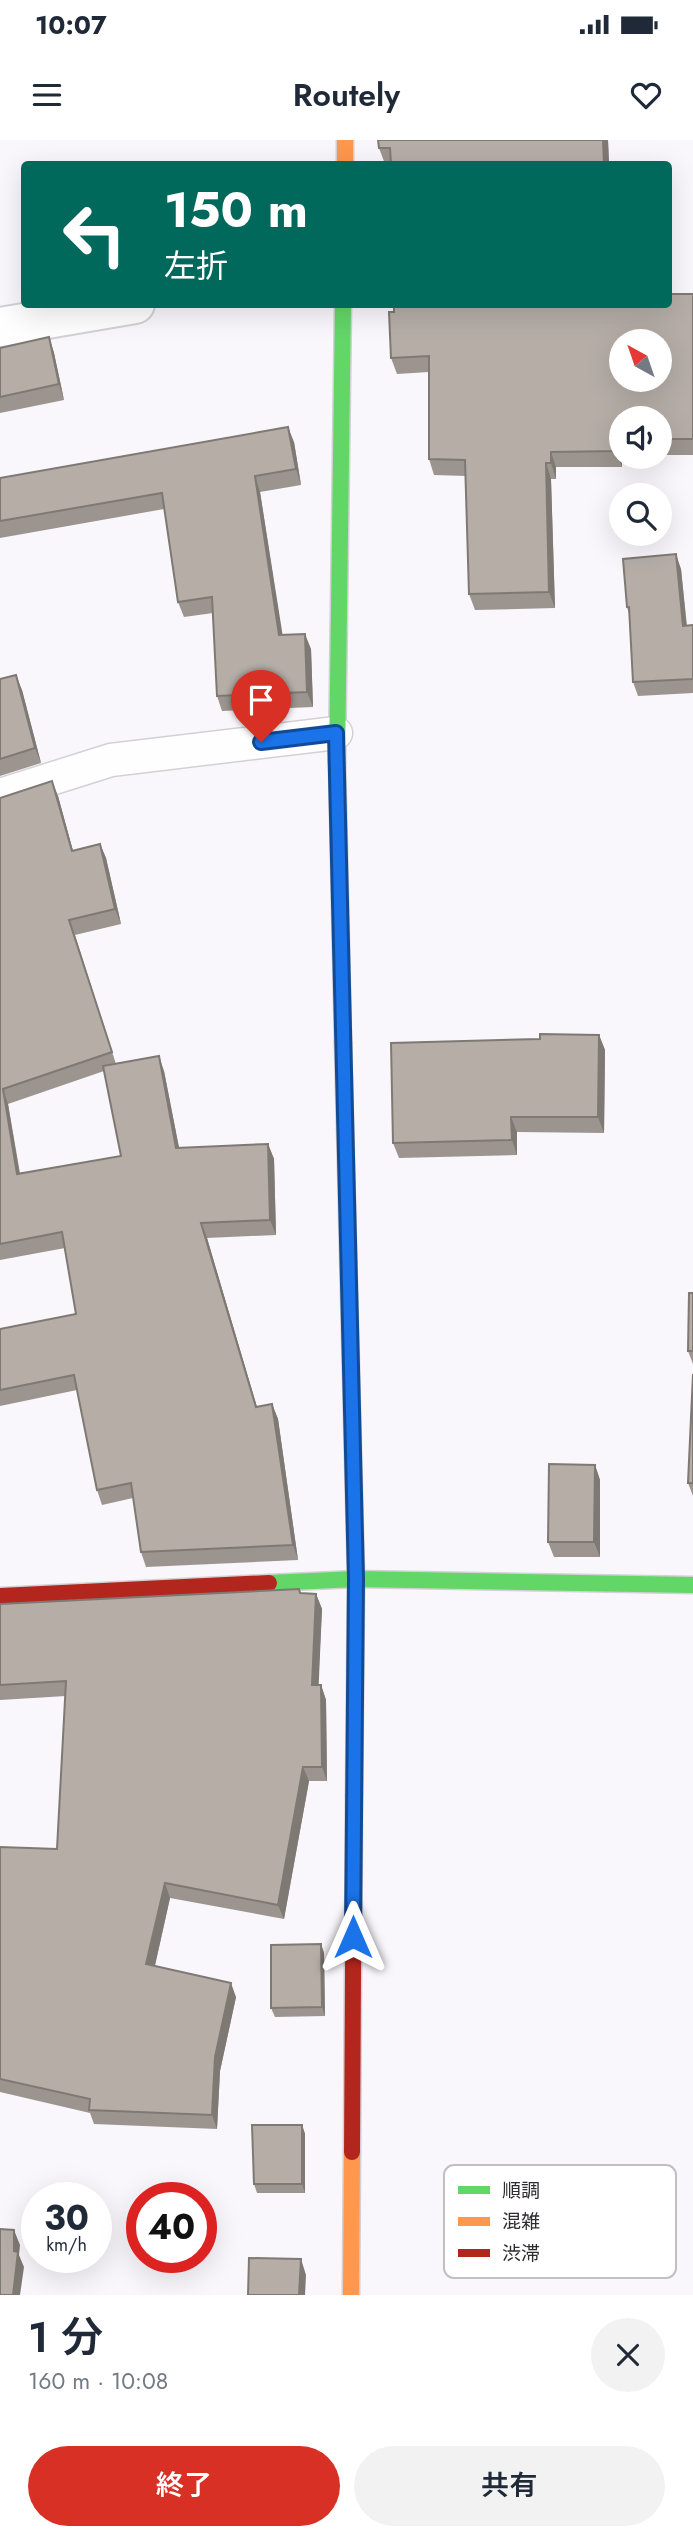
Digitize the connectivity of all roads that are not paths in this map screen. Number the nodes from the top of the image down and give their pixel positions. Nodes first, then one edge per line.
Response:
1 (345, 140) edge
2 (345, 161) edge
3 (112, 308) edge
4 (344, 308) edge
5 (0, 327) edge
6 (336, 733) junction
7 (0, 795) edge
8 (356, 1579) junction
9 (693, 1585) edge
10 (0, 1596) edge
11 (351, 2295) edge

1 - 2 street
3 - 5 street
4 - 6 street
6 - 7 lane
6 - 8 street
8 - 9 street
8 - 10 street
8 - 11 street

